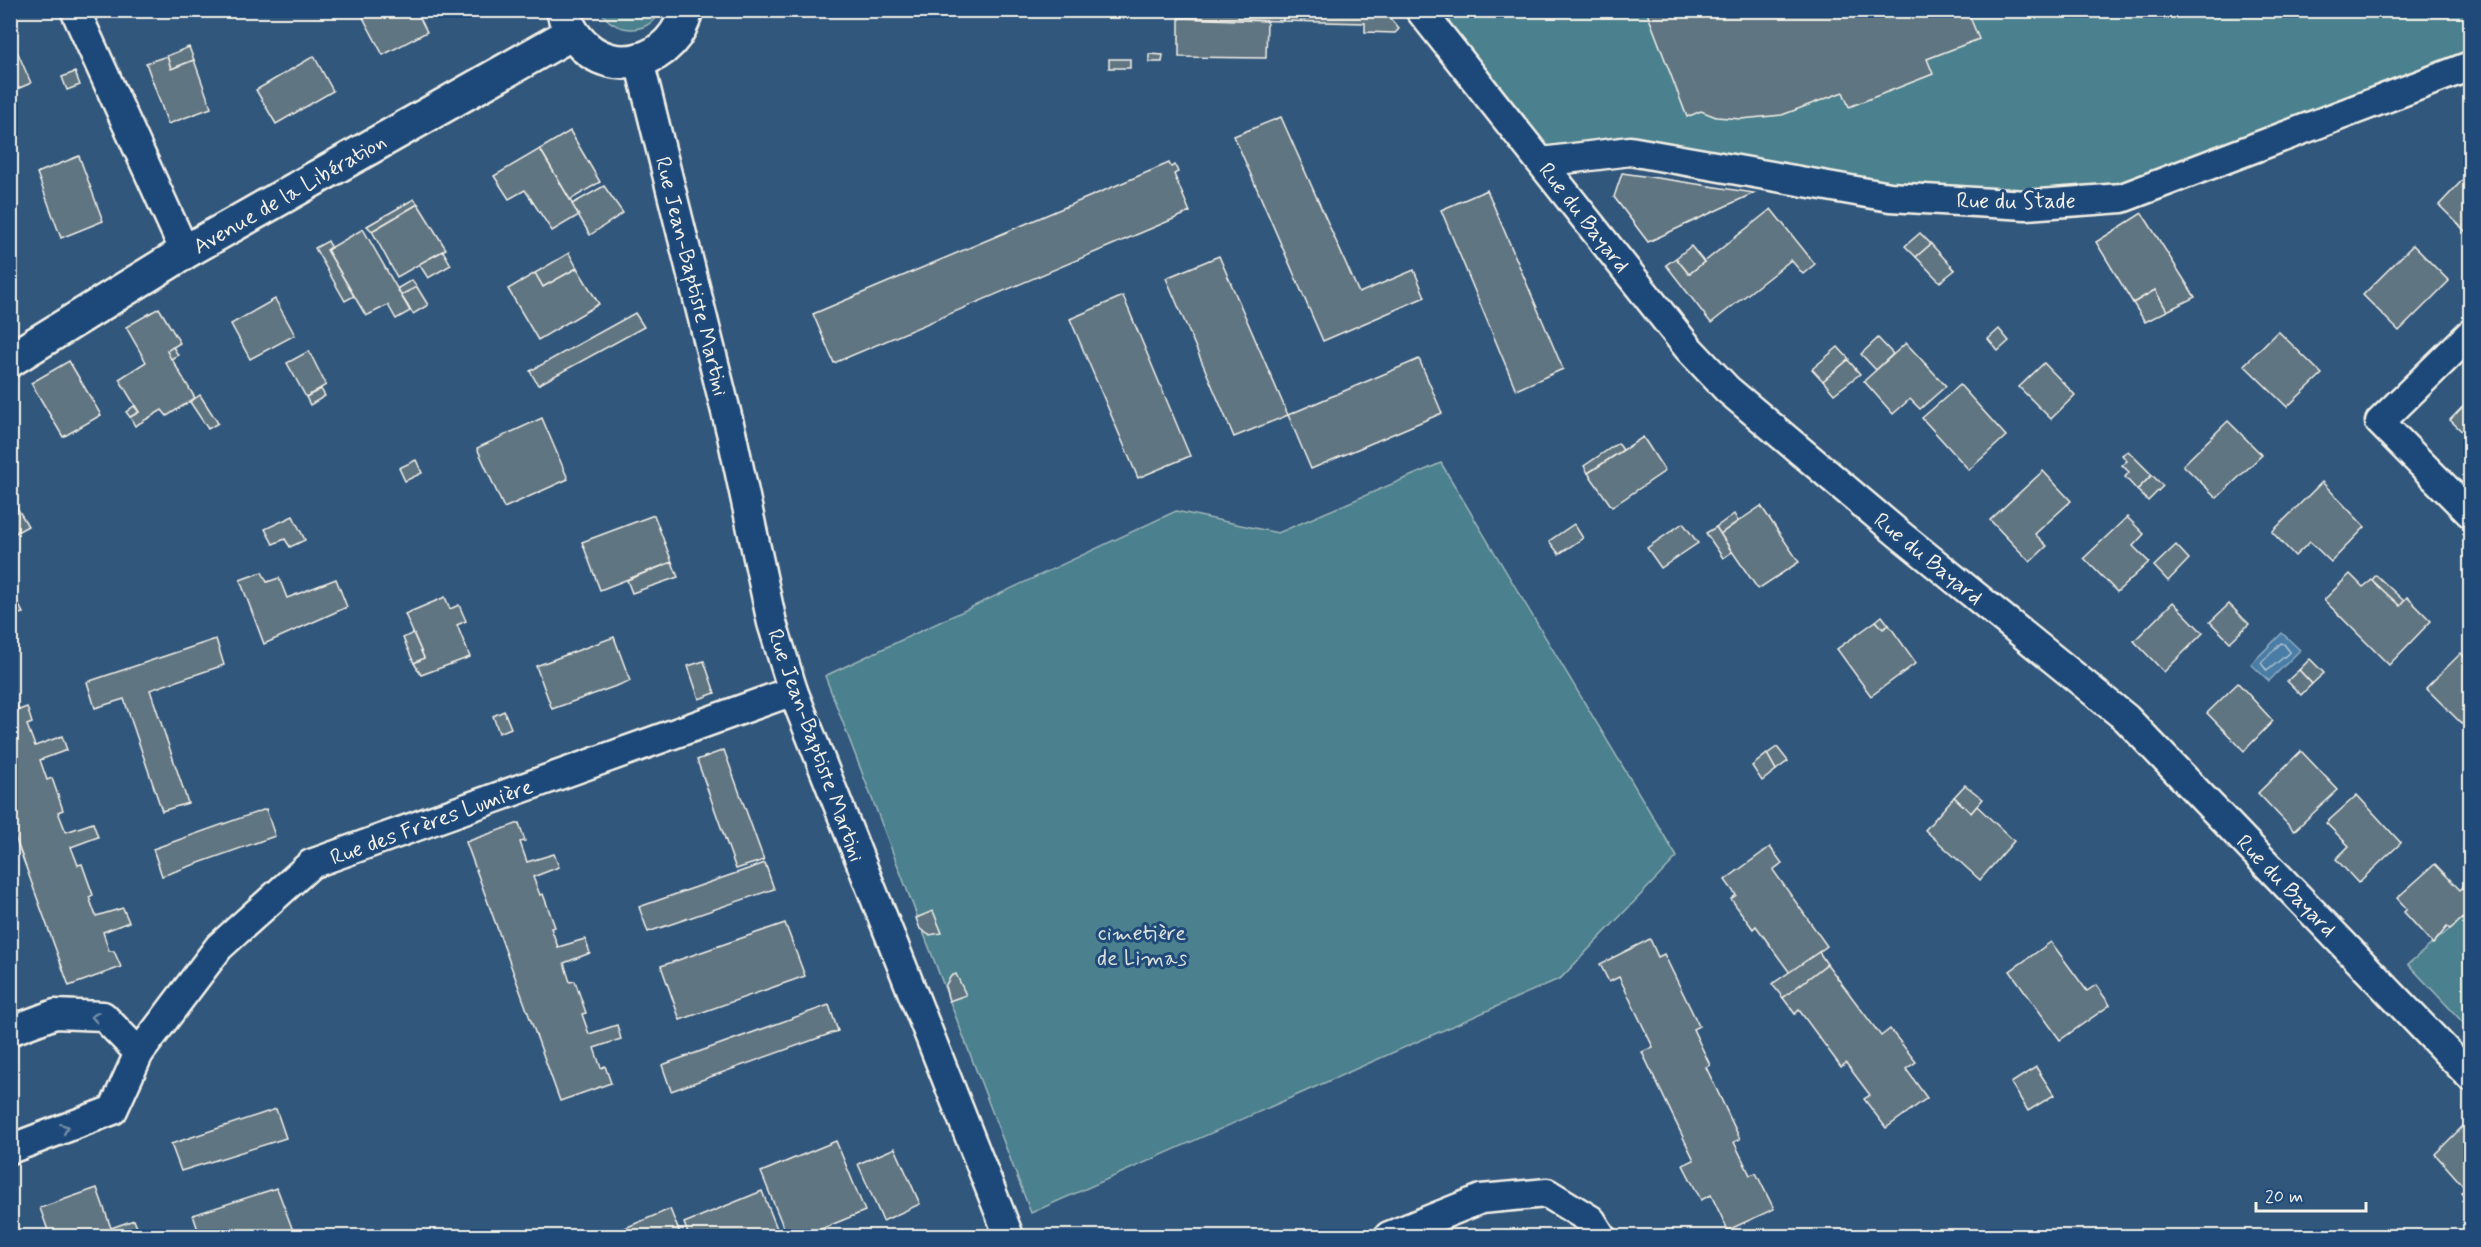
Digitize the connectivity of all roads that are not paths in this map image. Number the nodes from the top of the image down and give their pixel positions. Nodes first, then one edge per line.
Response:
1 (75, 10) edge
2 (686, 10) edge
3 (1420, 10) edge
4 (568, 22) edge
5 (639, 61) junction
6 (2470, 66) edge
7 (1542, 162) junction
8 (185, 252) junction
9 (2470, 334) edge
10 (10, 360) edge
11 (2470, 513) edge
12 (793, 691) junction
13 (10, 1031) edge
14 (139, 1053) junction
15 (2470, 1076) edge
16 (10, 1149) edge
17 (1009, 1236) edge
18 (1389, 1236) edge
19 (1601, 1236) edge

1 - 8 street
2 - 5 main road
3 - 7 street, Rue du Bayard
4 - 5 main road, Avenue de la Libération
4 - 8 main road, Avenue de la Libération
5 - 12 street, Rue Jean-Baptiste Martini
6 - 7 street, Rue du Stade
7 - 15 street, Rue du Bayard
8 - 10 main road, Avenue de la Libération
9 - 11 street
12 - 14 street, Rue des Frères Lumière
12 - 17 street, Rue Jean-Baptiste Martini
14 -> 13 street
16 -> 14 street, Rue des Frères Lumière
18 - 19 street

